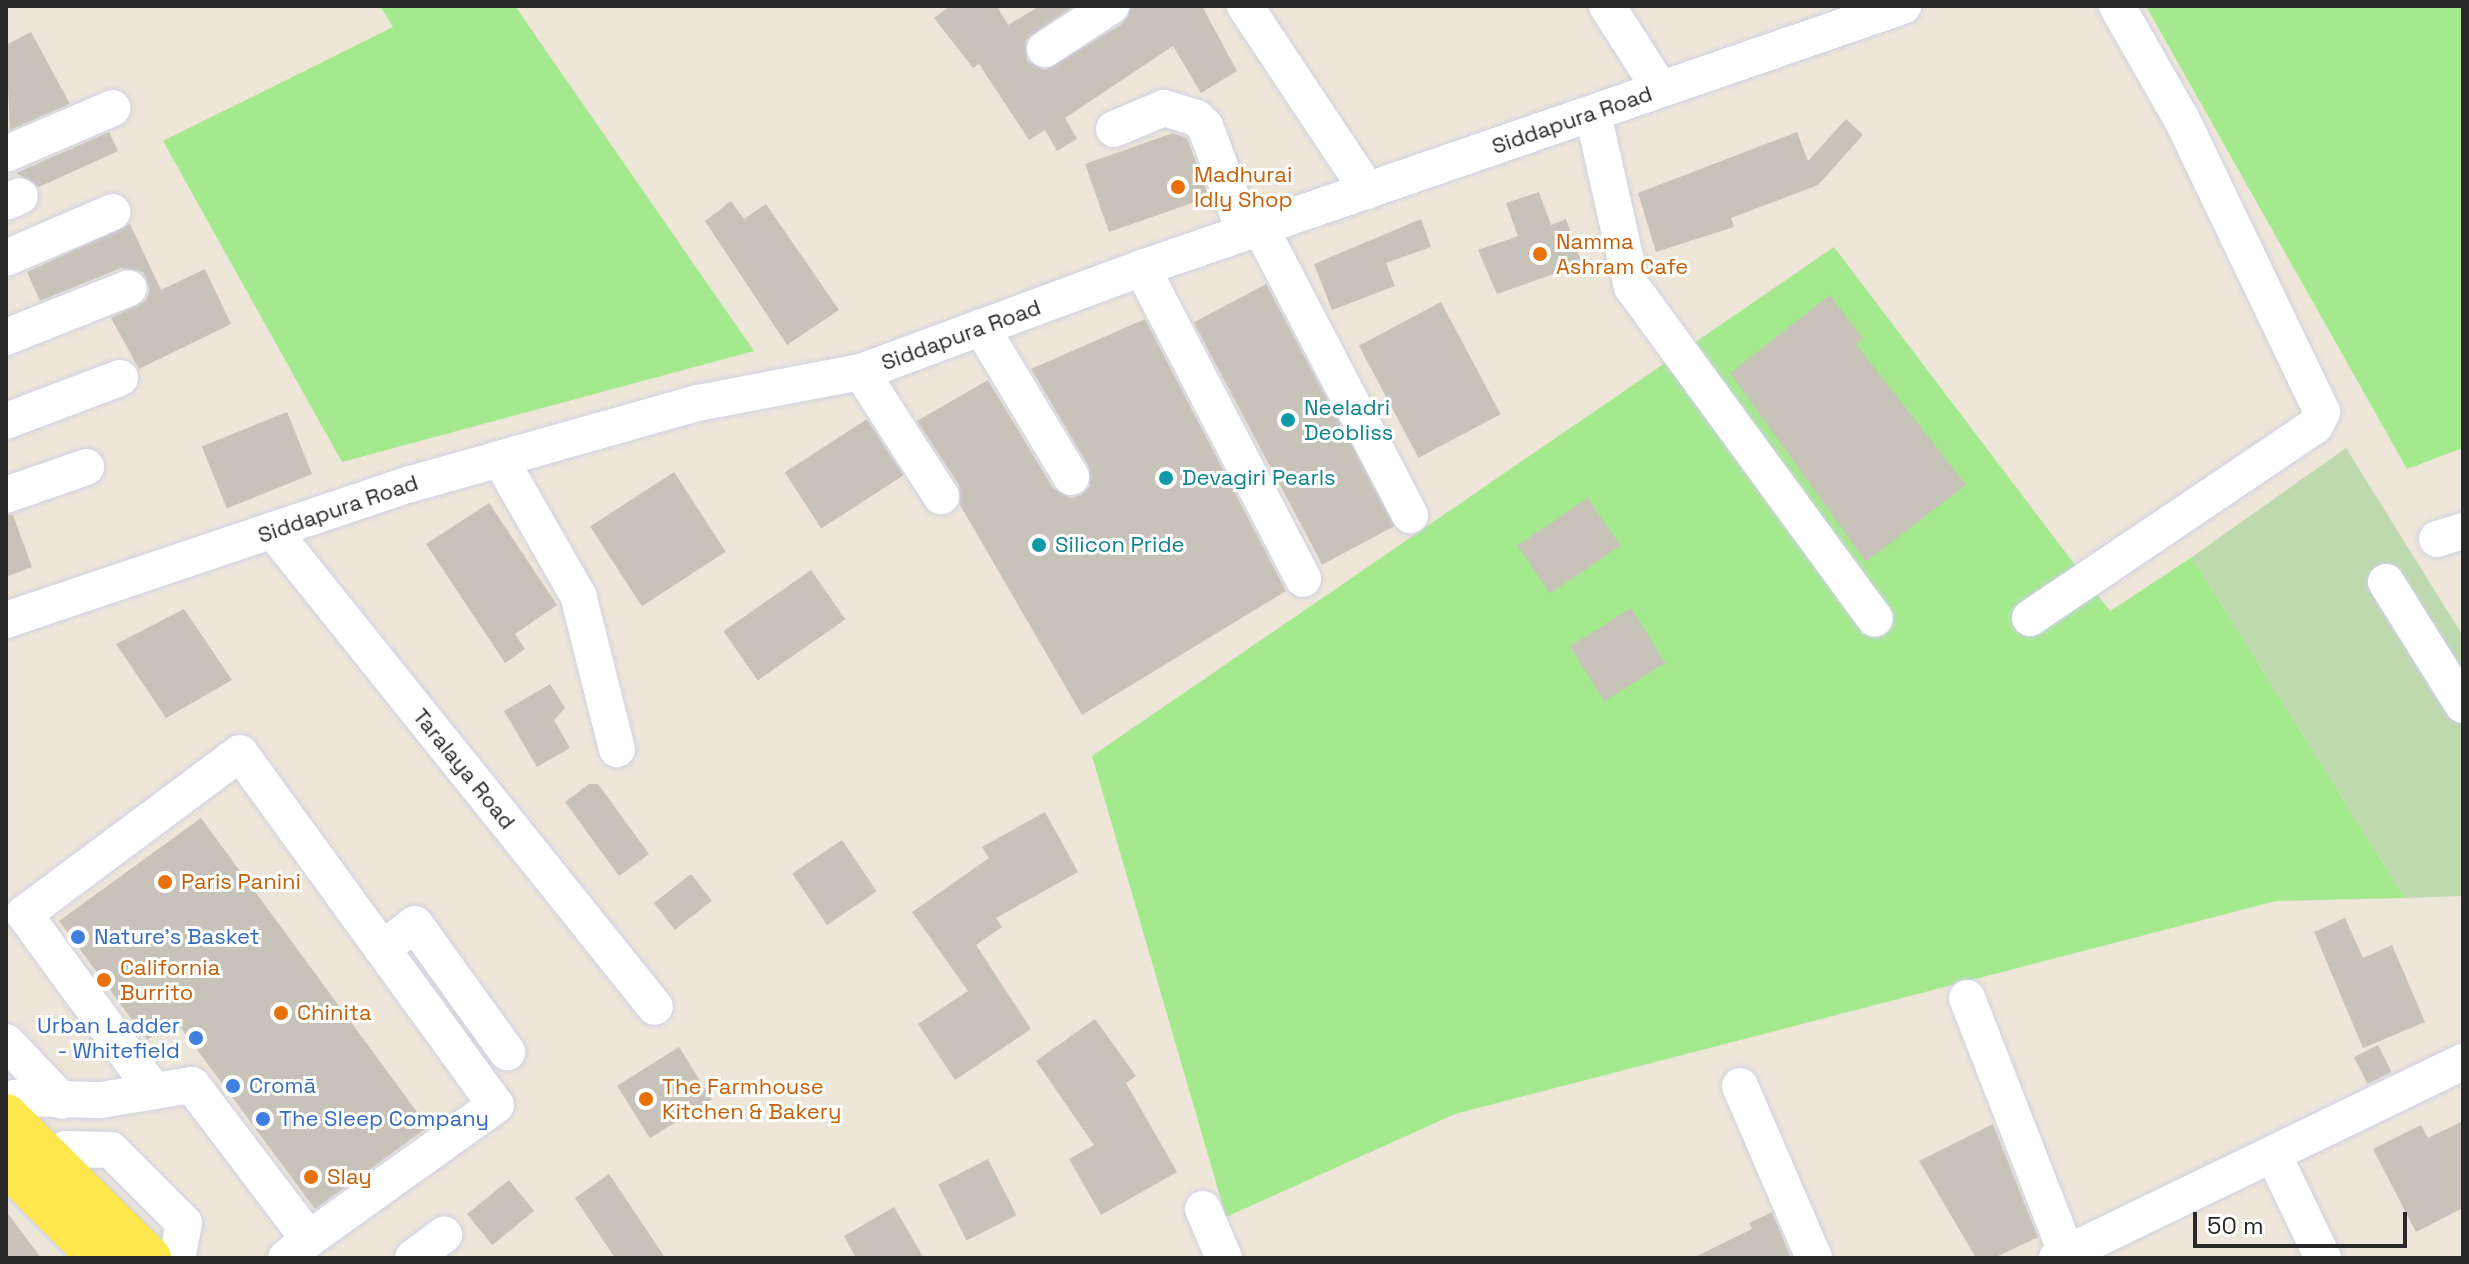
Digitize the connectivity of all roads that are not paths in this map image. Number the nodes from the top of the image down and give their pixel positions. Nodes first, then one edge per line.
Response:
1 (1111, 6) edge
2 (1245, 6) edge
3 (1607, 6) edge
4 (1903, 6) edge
5 (2117, 6) edge
6 (1045, 49) dead end
7 (1660, 89) junction
8 (113, 108) dead end
9 (1593, 114) junction
10 (1114, 129) dead end
11 (6, 154) edge
12 (1368, 191) junction
13 (113, 212) dead end
14 (1262, 227) junction
15 (6, 258) edge
16 (1142, 268) junction
17 (129, 288) dead end
18 (981, 327) junction
19 (6, 337) edge
20 (861, 372) junction
21 (120, 378) dead end
22 (1377, 408) dead end
23 (6, 421) edge
24 (500, 459) junction
25 (86, 467) dead end
26 (1071, 477) dead end
27 (6, 495) edge
28 (941, 496) dead end
29 (1410, 515) dead end
30 (273, 531) junction
31 (1303, 579) dead end
32 (2386, 582) dead end
33 (2030, 618) dead end
34 (1875, 619) dead end
35 (6, 620) edge
36 (2463, 705) edge
37 (617, 749) dead end
38 (382, 949) junction
39 (1967, 998) dead end
40 (655, 1007) dead end
41 (6, 1042) edge
42 (507, 1052) dead end
43 (2463, 1062) edge
44 (1740, 1086) dead end
45 (153, 1090) junction
46 (62, 1101) junction
47 (6, 1104) edge
48 (6, 1116) edge
49 (2273, 1154) junction
50 (50, 1161) junction
51 (6, 1163) edge
52 (1203, 1209) dead end
53 (444, 1235) dead end
54 (297, 1249) edge
55 (2062, 1256) edge
56 (101, 1258) edge
57 (149, 1258) edge
58 (177, 1258) edge
59 (413, 1258) edge
60 (1224, 1258) edge
61 (1814, 1258) edge
62 (2323, 1258) edge

1 - 6 street
2 - 12 street
3 - 7 street
4 - 7 street, Siddapura Road
5 - 33 street
7 - 9 street, Siddapura Road
8 - 11 street
9 - 12 street, Siddapura Road
9 - 34 street
10 - 14 street
12 - 14 street, Siddapura Road
13 - 15 street
14 - 16 street, Siddapura Road
14 - 22 street
14 - 29 street
16 - 18 street, Siddapura Road
16 - 31 street
17 - 19 street
18 - 20 street, Siddapura Road
18 - 26 street
20 - 24 street, Siddapura Road
20 - 28 street
21 - 23 street
24 - 30 street, Siddapura Road
24 - 37 street
25 - 27 street
30 - 35 street, Siddapura Road
30 - 40 street, Taralaya Road
32 - 36 street
38 - 42 street
38 - 45 street
38 - 54 street
39 - 55 street
41 - 46 street
43 - 49 street
44 - 61 street
45 - 46 street
45 - 54 street
46 - 47 street
48 - 50 main road
49 - 55 street
49 - 62 street
50 - 57 main road
50 - 58 street
51 - 56 main road
52 - 60 street
53 - 59 street

